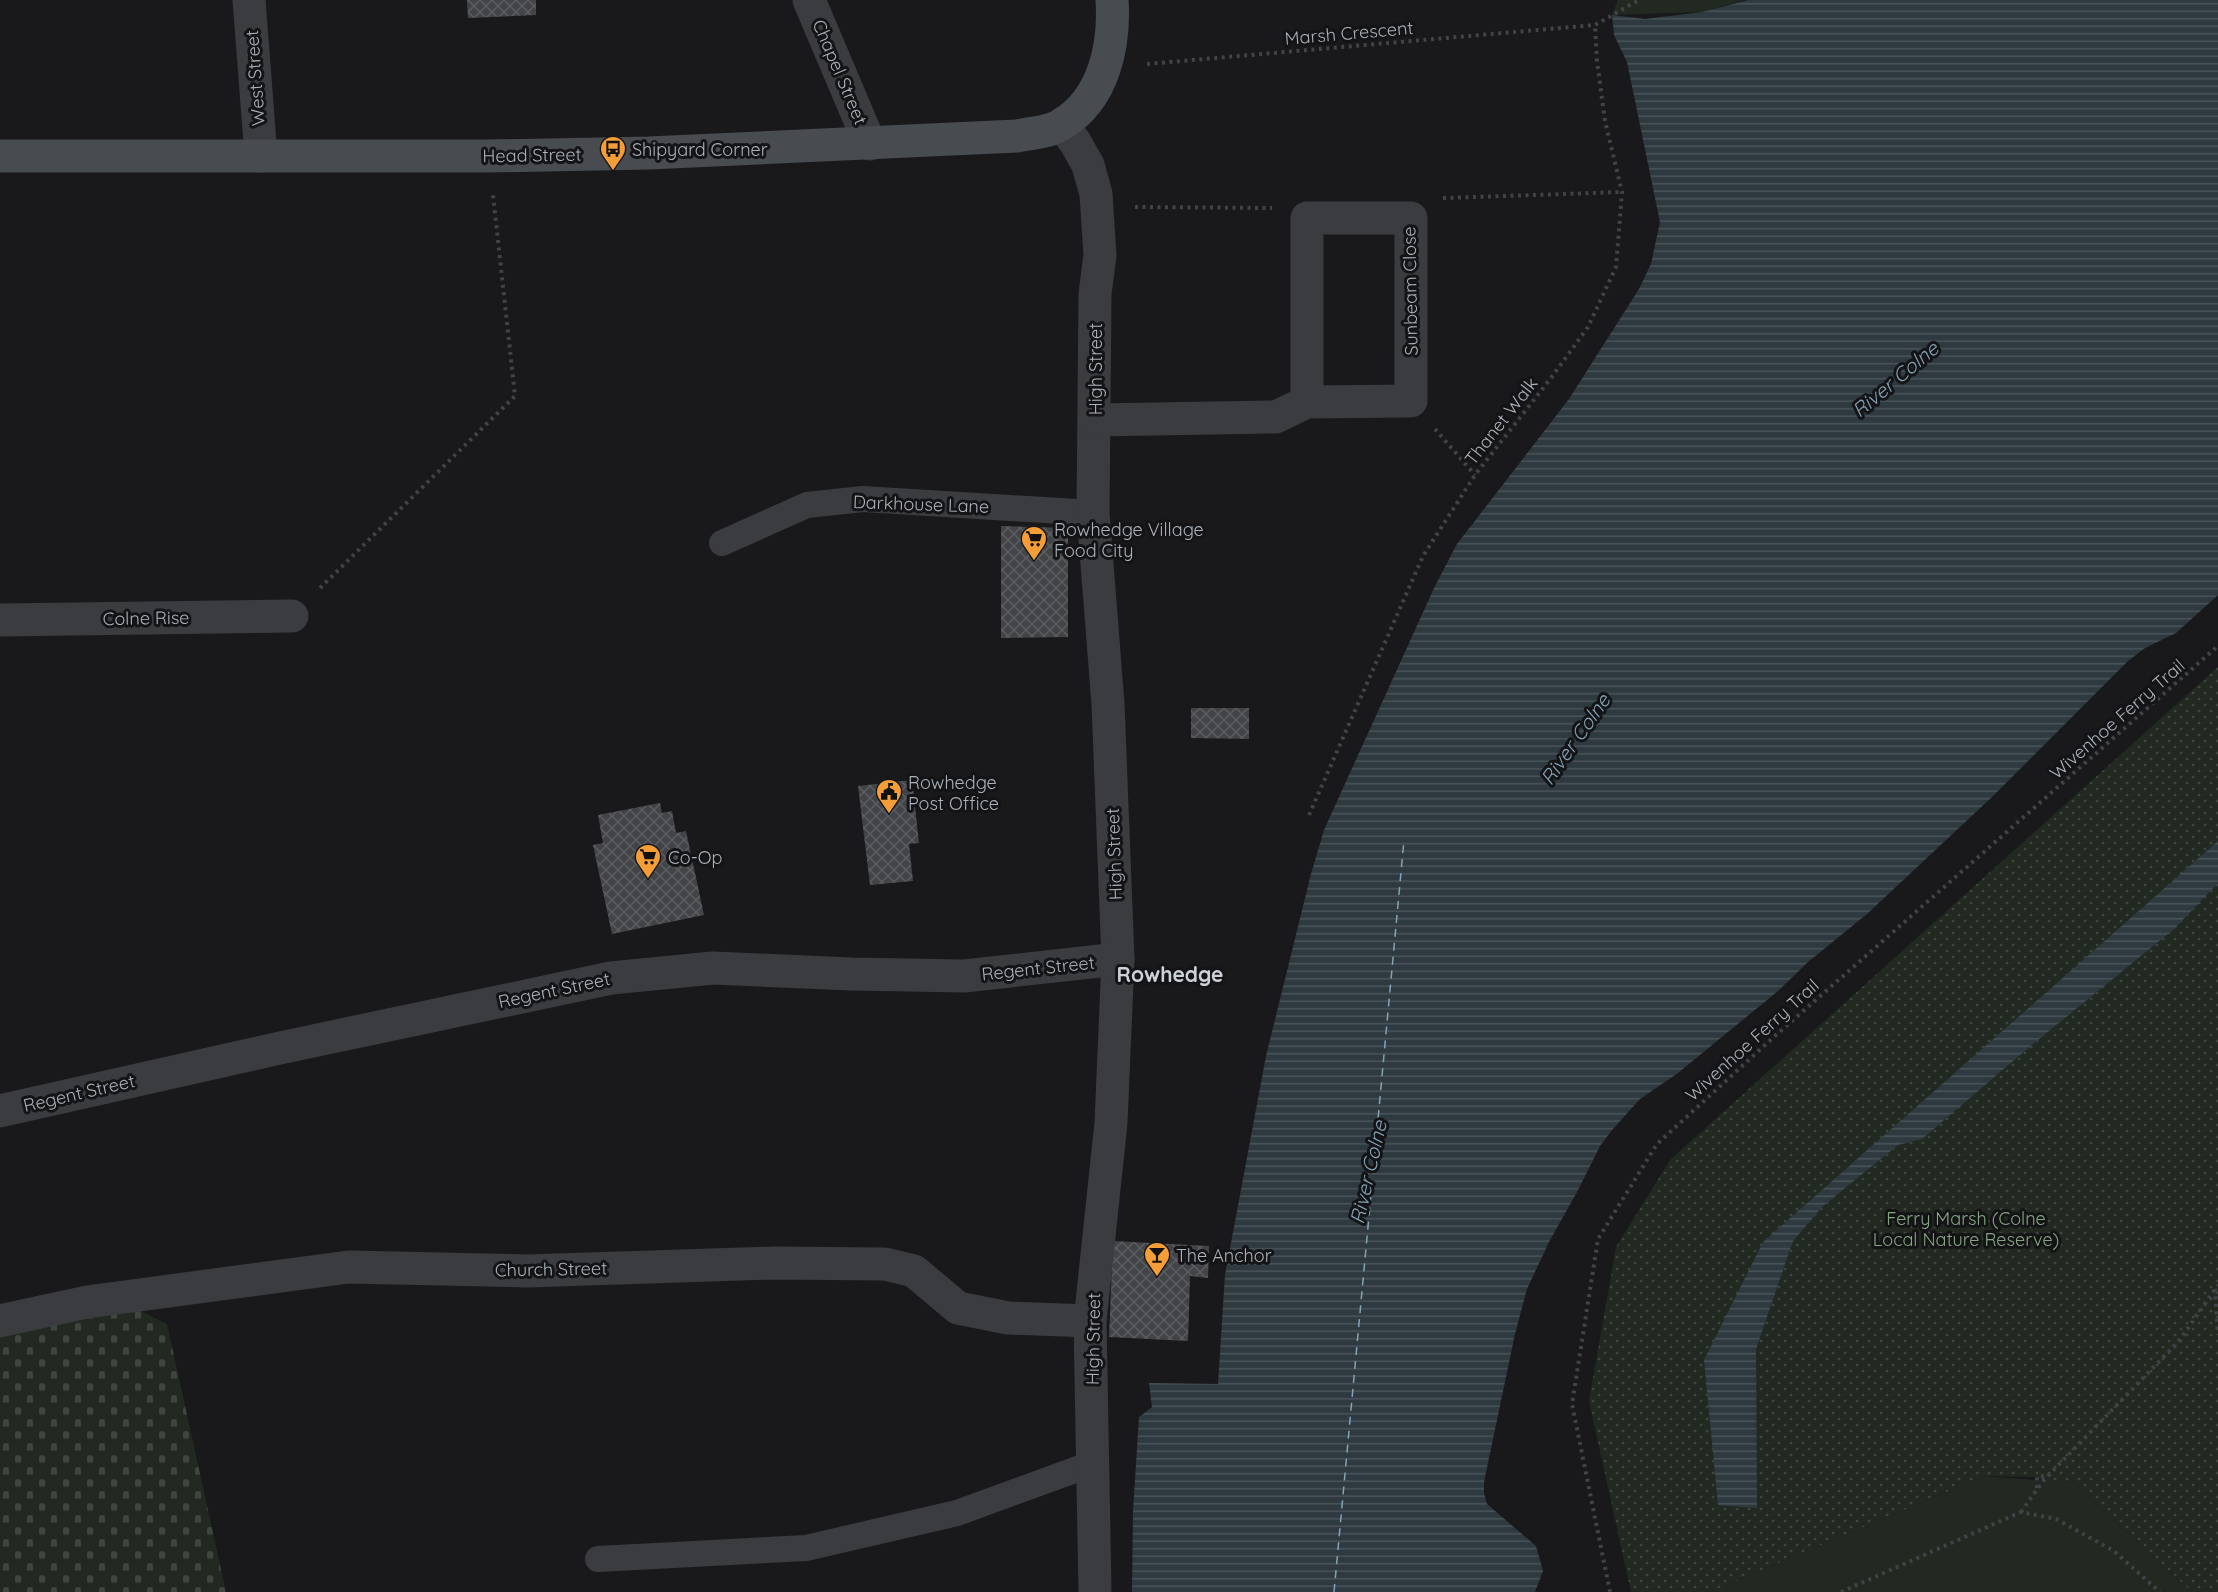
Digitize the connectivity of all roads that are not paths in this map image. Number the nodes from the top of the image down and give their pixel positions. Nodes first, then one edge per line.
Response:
1 (249, 0) edge
2 (809, 0) edge
3 (1112, 0) edge
4 (1062, 125) junction
5 (870, 144) junction
6 (0, 156) edge
7 (261, 156) junction
8 (1307, 402) junction
9 (1095, 420) junction
10 (1093, 513) junction
11 (722, 543) dead end
12 (292, 616) road end
13 (0, 620) edge
14 (1118, 959) junction
15 (0, 1111) edge
16 (0, 1321) edge
17 (1090, 1321) junction
18 (1094, 1463) junction
19 (598, 1559) dead end
20 (1095, 1592) edge

1 - 7 street, West Street
2 - 5 street, Chapel Street
3 - 4 street
4 - 5 street, Head Street
4 - 9 street, High Street
5 - 7 street, Head Street
6 - 7 street, Head Street
8 - 8 street, Sunbeam Close
8 - 9 street
9 - 10 street, High Street
10 - 11 lane, Darkhouse Lane
10 - 14 street, High Street
12 - 13 street, Colne Rise
14 - 15 street, Regent Street
14 - 17 street, High Street
16 - 17 street, Church Street
17 - 18 street, High Street
18 - 19 lane
18 - 20 street, High Street

